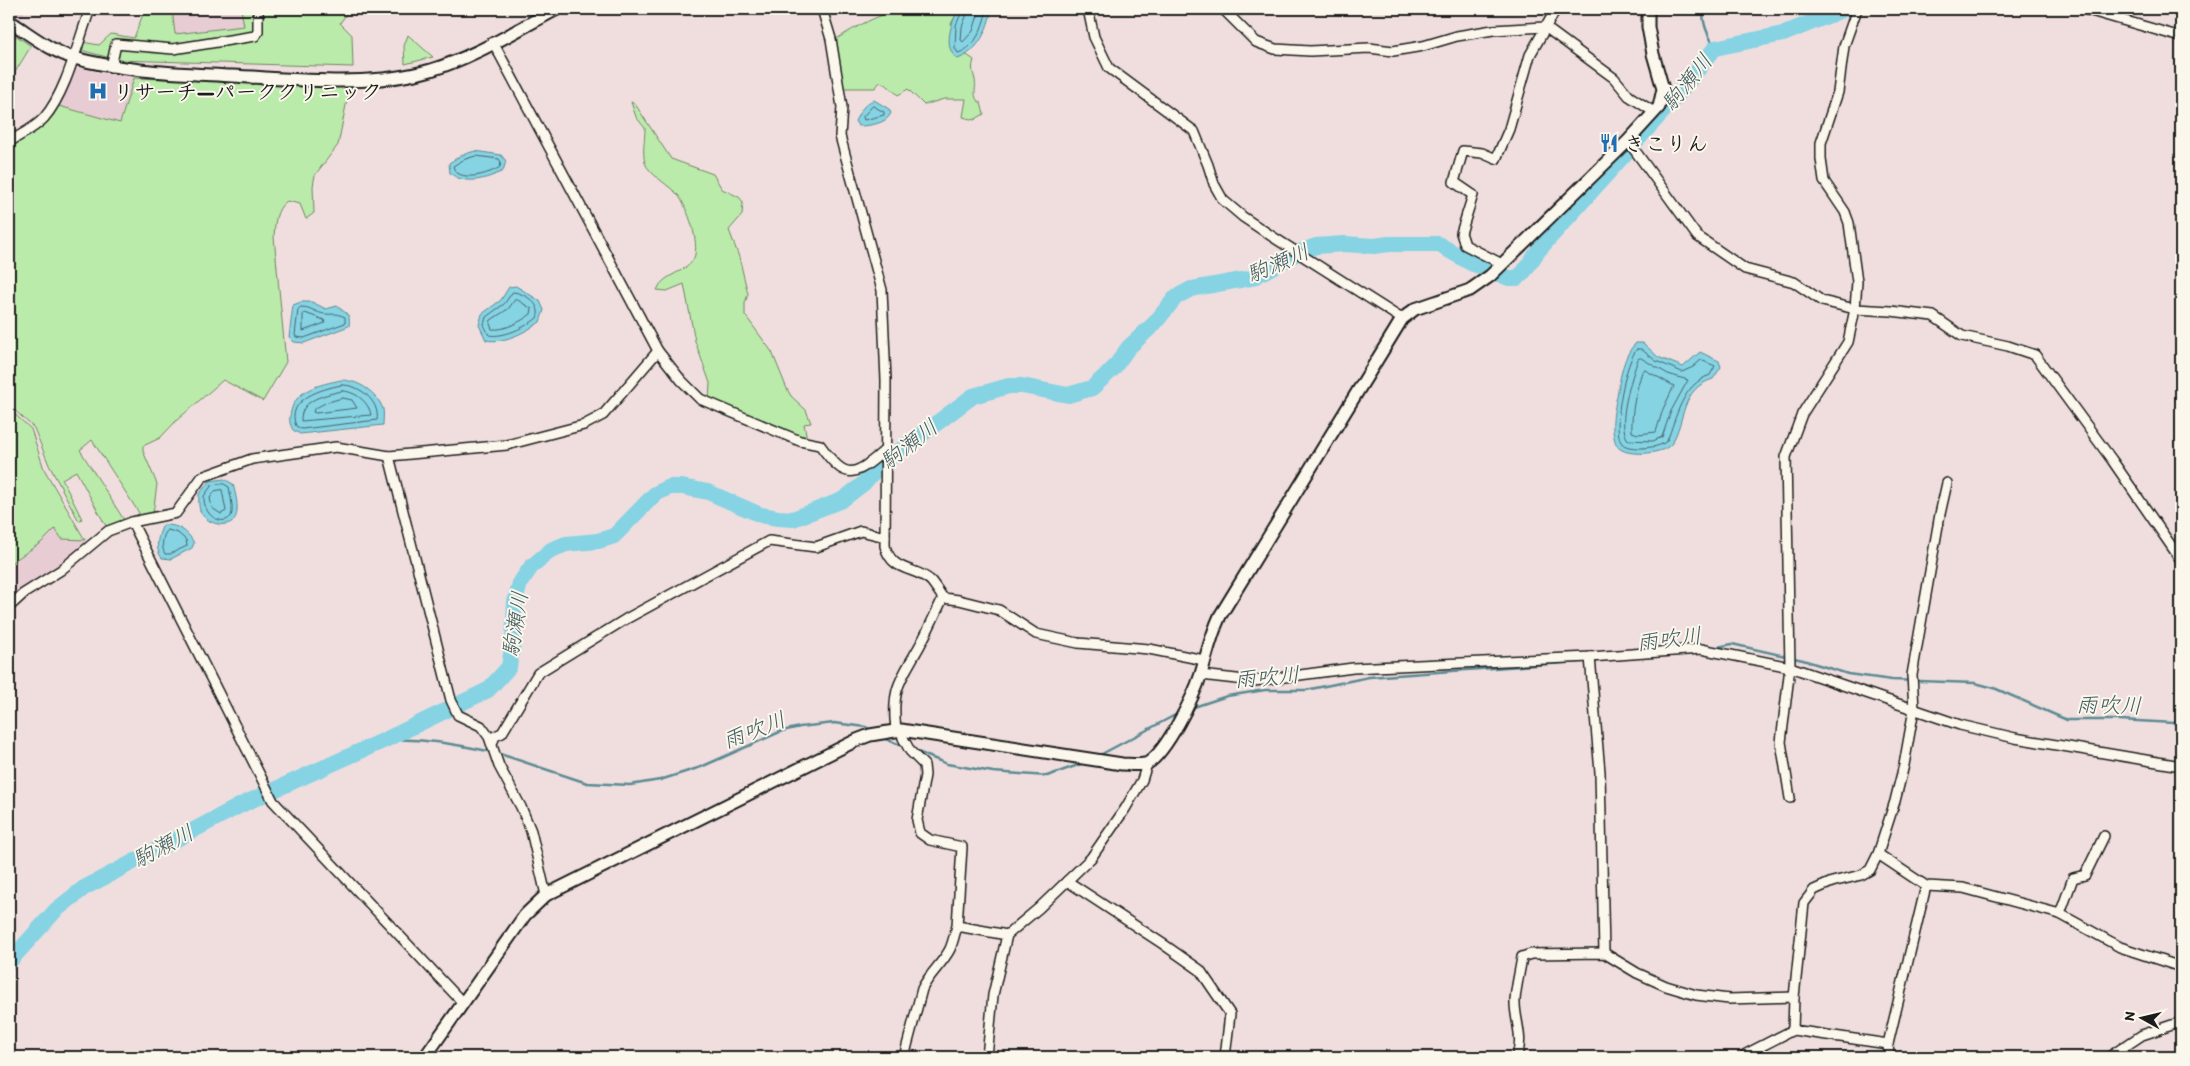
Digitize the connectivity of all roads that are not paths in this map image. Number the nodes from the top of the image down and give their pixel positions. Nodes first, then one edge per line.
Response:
1 (90, 9) edge
2 (258, 9) edge
3 (557, 9) edge
4 (822, 9) edge
5 (1088, 9) edge
6 (1222, 9) edge
7 (1556, 9) edge
8 (1648, 9) edge
9 (1857, 9) edge
10 (2084, 9) edge
11 (9, 21) edge
12 (1545, 27) junction
13 (2181, 37) edge
14 (494, 42) junction
15 (73, 57) junction
16 (111, 67) junction
17 (1654, 112) junction
18 (1628, 141) junction
19 (9, 142) edge
20 (1500, 265) junction
21 (1855, 309) junction
22 (1402, 319) junction
23 (658, 352) junction
24 (885, 452) junction
25 (389, 456) junction
26 (1948, 484) dead end
27 (132, 522) junction
28 (884, 537) junction
29 (2181, 560) edge
30 (943, 598) junction
31 (9, 607) edge
32 (1590, 657) junction
33 (1204, 660) junction
34 (1790, 667) junction
35 (1201, 675) junction
36 (1914, 709) junction
37 (897, 732) junction
38 (493, 749) junction
39 (1147, 764) junction
40 (2181, 766) edge
41 (1790, 798) dead end
42 (2104, 836) dead end
43 (1878, 854) junction
44 (1067, 881) junction
45 (1926, 886) junction
46 (546, 895) junction
47 (2060, 914) junction
48 (956, 926) junction
49 (1007, 935) junction
50 (1604, 953) junction
51 (2181, 967) edge
52 (1794, 997) junction
53 (464, 1003) junction
54 (2181, 1022) edge
55 (1793, 1030) junction
56 (1888, 1044) junction
57 (425, 1057) edge
58 (904, 1057) edge
59 (987, 1057) edge
60 (1225, 1057) edge
61 (1516, 1057) edge
62 (1744, 1057) edge
63 (1889, 1057) edge
64 (2109, 1057) edge

1 - 15 street
2 - 16 street
3 - 14 street
4 - 24 street
5 - 22 street
6 - 12 street
7 - 12 street
8 - 17 street
9 - 21 street
10 - 13 street
11 - 15 street
12 - 17 street
12 - 20 street
14 - 16 street
14 - 23 street
15 - 16 street
15 - 19 street
17 - 18 street
18 - 20 street
18 - 21 street
20 - 22 street
21 - 29 street
21 - 34 street
22 - 33 street
23 - 24 street
23 - 25 street
24 - 28 street
25 - 27 street
25 - 38 street
26 - 36 street
27 - 31 street
27 - 53 street
28 - 30 street
28 - 38 street
30 - 33 street
30 - 37 street
32 - 34 street
32 - 35 street
32 - 50 street
33 - 35 street
34 - 36 street
34 - 41 street
35 - 39 street
36 - 40 street
36 - 43 street
37 - 39 street
37 - 46 street
37 - 48 street
38 - 46 street
39 - 44 street
42 - 47 street
43 - 45 street
43 - 52 street
44 - 49 street
44 - 60 street
45 - 47 street
45 - 56 street
46 - 53 street
47 - 51 street
48 - 49 street
48 - 58 street
49 - 59 street
50 - 52 street
50 - 61 street
52 - 55 street
53 - 57 street
54 - 64 street
55 - 56 street
55 - 62 street
56 - 63 street

